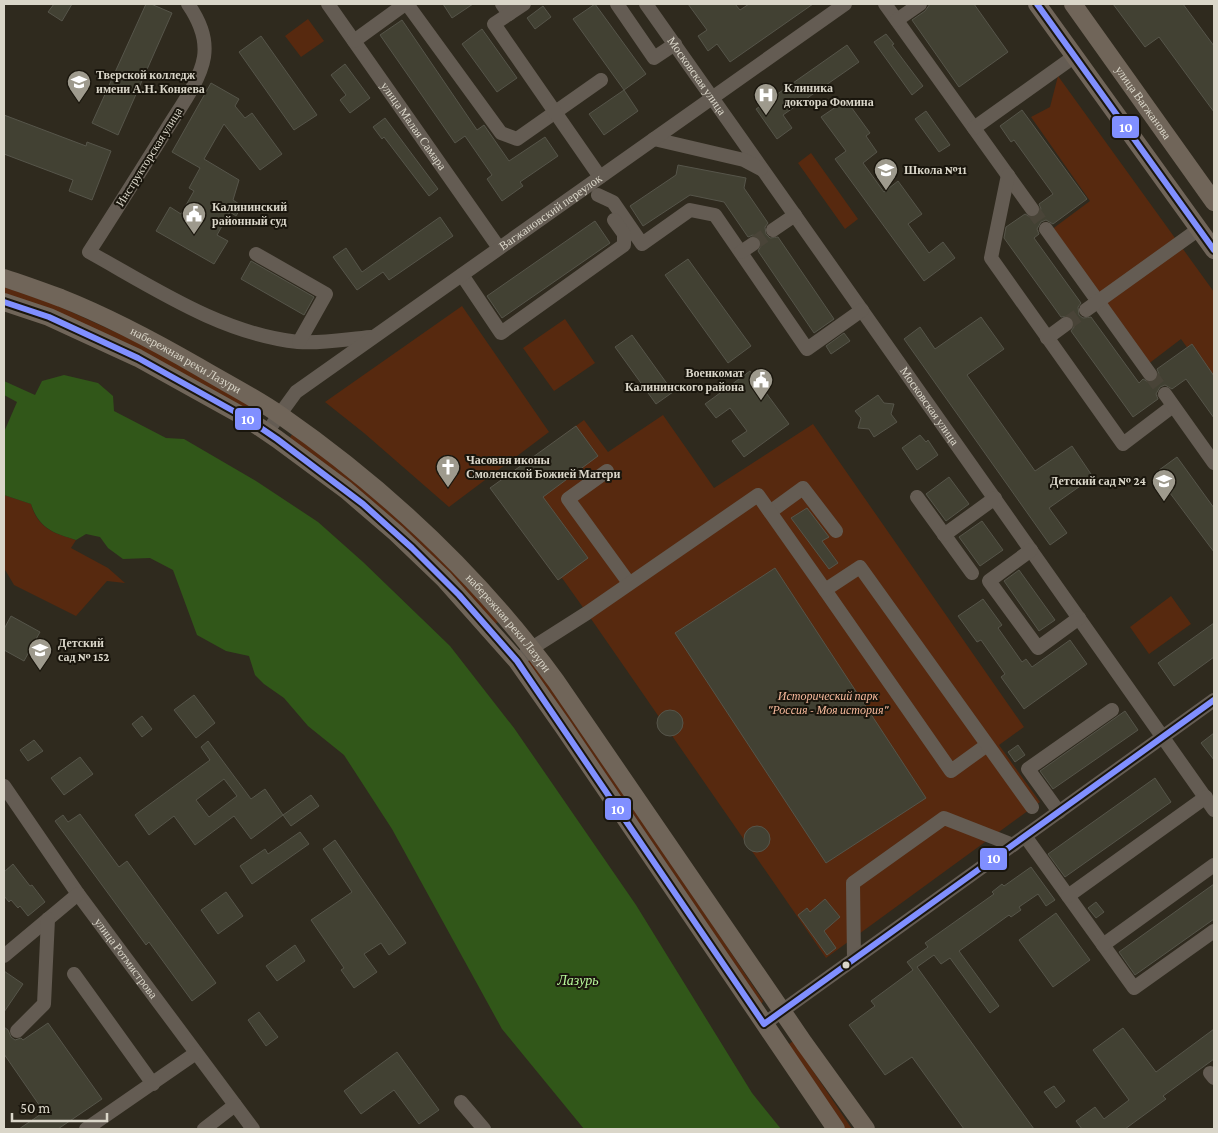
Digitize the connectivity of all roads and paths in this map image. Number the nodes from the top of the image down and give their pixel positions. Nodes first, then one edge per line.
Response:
1 (188, 4) edge
2 (328, 4) edge
3 (406, 4) edge
4 (524, 4) edge
5 (617, 4) edge
6 (646, 4) edge
7 (845, 4) edge
8 (885, 4) edge
9 (920, 4) edge
10 (1037, 4) edge
11 (1073, 4) edge
12 (505, 9) edge
13 (897, 20) junction
14 (354, 41) junction
15 (675, 44) junction
16 (1075, 56) junction
17 (601, 80) dead end
18 (712, 98) junction
19 (555, 112) junction
20 (974, 128) junction
21 (654, 139) junction
22 (764, 171) junction
23 (1008, 175) junction
24 (596, 186) junction
25 (1214, 202) edge
26 (1032, 209) tunnel mouth
27 (795, 215) junction
28 (1046, 229) tunnel mouth
29 (1199, 229) junction
30 (773, 230) tunnel mouth
31 (753, 244) tunnel mouth
32 (499, 248) junction
33 (1214, 250) edge
34 (741, 252) junction
35 (256, 254) dead end
36 (462, 275) junction
37 (4, 278) edge
38 (4, 302) edge
39 (1098, 302) junction
40 (862, 310) junction
41 (1086, 310) tunnel mouth
42 (1066, 324) tunnel mouth
43 (373, 337) junction
44 (1047, 338) junction
45 (299, 342) junction
46 (1150, 374) tunnel mouth
47 (1165, 394) tunnel mouth
48 (1174, 406) junction
49 (279, 415) junction
50 (267, 432) junction
51 (1214, 463) edge
52 (607, 471) dead end
53 (917, 497) dead end
54 (994, 498) junction
55 (770, 512) junction
56 (836, 531) dead end
57 (944, 535) junction
58 (1031, 550) junction
59 (972, 573) dead end
60 (629, 583) junction
61 (825, 590) junction
62 (1079, 618) junction
63 (532, 648) junction
64 (517, 661) junction
65 (1214, 700) edge
66 (1112, 710) dead end
67 (1163, 737) junction
68 (987, 745) junction
69 (4, 786) edge
70 (1206, 797) junction
71 (1032, 807) dead end
72 (1214, 810) edge
73 (1059, 812) junction
74 (1025, 836) junction
75 (1013, 845) junction
76 (1214, 866) edge
77 (78, 894) junction
78 (1068, 896) junction
79 (48, 919) junction
80 (1214, 931) edge
81 (1103, 945) junction
82 (4, 956) edge
83 (854, 959) junction
84 (74, 974) dead end
85 (782, 1011) junction
86 (764, 1024) junction
87 (17, 1031) dead end
88 (196, 1053) junction
89 (153, 1084) junction
90 (460, 1102) dead end
91 (235, 1105) junction
92 (86, 1129) edge
93 (204, 1129) edge
94 (253, 1129) edge
95 (484, 1129) edge
96 (836, 1129) edge
97 (866, 1129) edge

1 - 45 street, Инструкторская улица
2 - 14 street, улица Малая Самара
3 - 14 street
3 - 19 street
4 - 12 street
5 - 15 street
6 - 15 street, Московская улица
7 - 18 street, Вагжановский переулок
8 - 13 street
9 - 13 street
10 - 16 main road
11 - 25 main road, улица Вагжанова
12 - 19 street
13 - 20 street
14 - 32 street, улица Малая Самара
15 - 18 street, Московская улица
16 - 20 street
16 - 29 main road
17 - 19 street
18 - 21 street, Вагжановский переулок
18 - 22 street, Московская улица
19 - 24 street
20 - 23 street
21 - 22 street
21 - 24 street, Вагжановский переулок
22 - 27 street, Московская улица
23 - 26 street
23 - 44 street
24 - 32 street, Вагжановский переулок
24 - 34 street
24 - 36 street
27 - 30 street
27 - 40 street, Московская улица
28 - 39 street
29 - 33 main road
29 - 39 street
31 - 34 street
32 - 36 street, Вагжановский переулок
34 - 40 street
35 - 45 street
36 - 43 street, Вагжановский переулок
37 - 49 main road, набережная реки Лазури
38 - 50 main road, набережная реки Лазури
39 - 41 street
39 - 46 street
40 - 54 street, Московская улица
42 - 44 street
43 - 45 street
43 - 49 street, Вагжановский переулок
44 - 48 street
47 - 48 street
48 - 51 street
49 - 50 street, Вагжановский переулок
49 - 63 main road, набережная реки Лазури
50 - 64 main road, набережная реки Лазури
52 - 60 street
53 - 57 street
54 - 57 street
54 - 58 street, Московская улица
55 - 56 street
55 - 60 street
55 - 61 street
57 - 59 street
58 - 62 street, Московская улица
58 - 62 street
60 - 63 street
61 - 68 street
61 - 68 street
62 - 67 street, Московская улица
63 - 64 street
63 - 85 main road, набережная реки Лазури
64 - 86 main road, набережная реки Лазури
65 - 67 street
66 - 73 street
67 - 70 street, Московская улица
67 - 73 street
68 - 71 street
69 - 77 street, улица Ротмистрова
70 - 72 street, Московская улица
70 - 78 street
73 - 74 street
74 - 75 street
74 - 78 street
75 - 83 street
75 - 83 street
76 - 81 street
77 - 79 street
77 - 88 street, улица Ротмистрова
78 - 81 street
79 - 82 street
79 - 87 street
80 - 81 street
83 - 85 street
84 - 89 street
85 - 86 street
85 - 97 main road, набережная реки Лазури
86 - 96 main road, набережная реки Лазури
88 - 89 street
88 - 91 street, улица Ротмистрова
89 - 92 street
90 - 95 street
91 - 93 street
91 - 94 street, улица Ротмистрова

